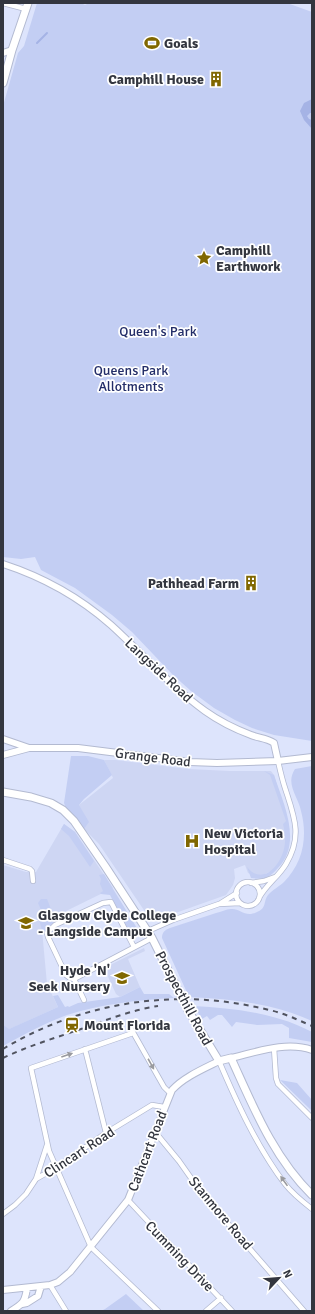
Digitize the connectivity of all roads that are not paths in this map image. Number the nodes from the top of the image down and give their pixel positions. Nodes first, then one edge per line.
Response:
1 (3, 3) edge
2 (27, 6) edge
3 (12, 50) junction
4 (3, 53) edge
5 (3, 83) edge
6 (3, 564) edge
7 (3, 739) edge
8 (29, 748) junction
9 (3, 755) edge
10 (312, 757) edge
11 (278, 761) junction
12 (3, 792) edge
13 (3, 860) edge
14 (276, 876) junction
15 (34, 881) dead end
16 (251, 883) junction
17 (237, 893) junction
18 (259, 898) junction
19 (240, 903) junction
20 (219, 904) junction
21 (148, 931) junction
22 (152, 938) junction
23 (134, 947) junction
24 (74, 979) junction
25 (84, 1000) dead end
26 (130, 1027) dead end
27 (134, 1033) junction
28 (274, 1048) junction
29 (85, 1049) junction
30 (312, 1050) edge
31 (231, 1058) junction
32 (219, 1061) junction
33 (170, 1093) junction
34 (164, 1107) junction
35 (312, 1118) edge
36 (155, 1132) junction
37 (106, 1133) junction
38 (47, 1144) junction
39 (57, 1167) junction
40 (36, 1179) junction
41 (312, 1195) edge
42 (128, 1200) junction
43 (312, 1209) edge
44 (3, 1214) edge
45 (91, 1247) junction
46 (50, 1285) junction
47 (41, 1286) junction
48 (27, 1288) junction
49 (3, 1290) edge
50 (221, 1298) junction
51 (22, 1304) junction
52 (11, 1311) edge
53 (66, 1311) edge
54 (158, 1311) edge
55 (206, 1311) edge
56 (232, 1311) edge
57 (304, 1311) edge

1 - 2 street
2 - 3 main road
3 - 4 street
3 - 5 main road
6 - 11 street, Langside Road
7 - 8 street, Grange Road
8 - 9 street, Grange Road
8 - 11 street, Grange Road
10 - 11 street
11 - 14 street
12 - 21 main road, Prospecthill Road
13 - 15 street
14 - 16 street
14 - 18 street
16 - 17 street
16 - 18 street
17 - 19 street
17 - 20 street
18 - 19 street
19 - 20 street
20 - 21 street
21 - 22 main road, Prospecthill Road
22 - 23 street
22 - 32 main road, Prospecthill Road, bridge
23 - 24 street
23 - 24 street
24 - 25 street
26 - 27 street
27 - 29 street
27 -> 33 street
28 - 30 street, Cathcart Road
28 - 31 street, Cathcart Road
28 - 35 street
29 - 37 street
38 -> 29 street
31 - 32 main road, Cathcart Road
31 - 41 main road
32 - 33 street, Cathcart Road
43 -> 32 street
33 - 34 street, Cathcart Road
34 - 36 street, Cathcart Road
34 - 37 street, Clincart Road
36 - 42 street, Cathcart Road
36 - 57 street, Stanmore Road
37 - 39 street, Clincart Road
38 - 39 street
38 - 40 street
39 - 40 street, Clincart Road
39 - 45 street
40 - 44 street, Clincart Road
42 - 45 street, Cathcart Road
42 - 50 street, Cumming Drive
45 - 46 street, Cathcart Road
45 - 54 street
46 - 47 street, Cathcart Road
46 - 53 street
47 - 48 street, Cathcart Road
47 - 51 street
48 - 49 street, Cathcart Road
48 - 51 street
50 - 55 street
50 - 56 street, Cumming Drive
51 - 52 street

